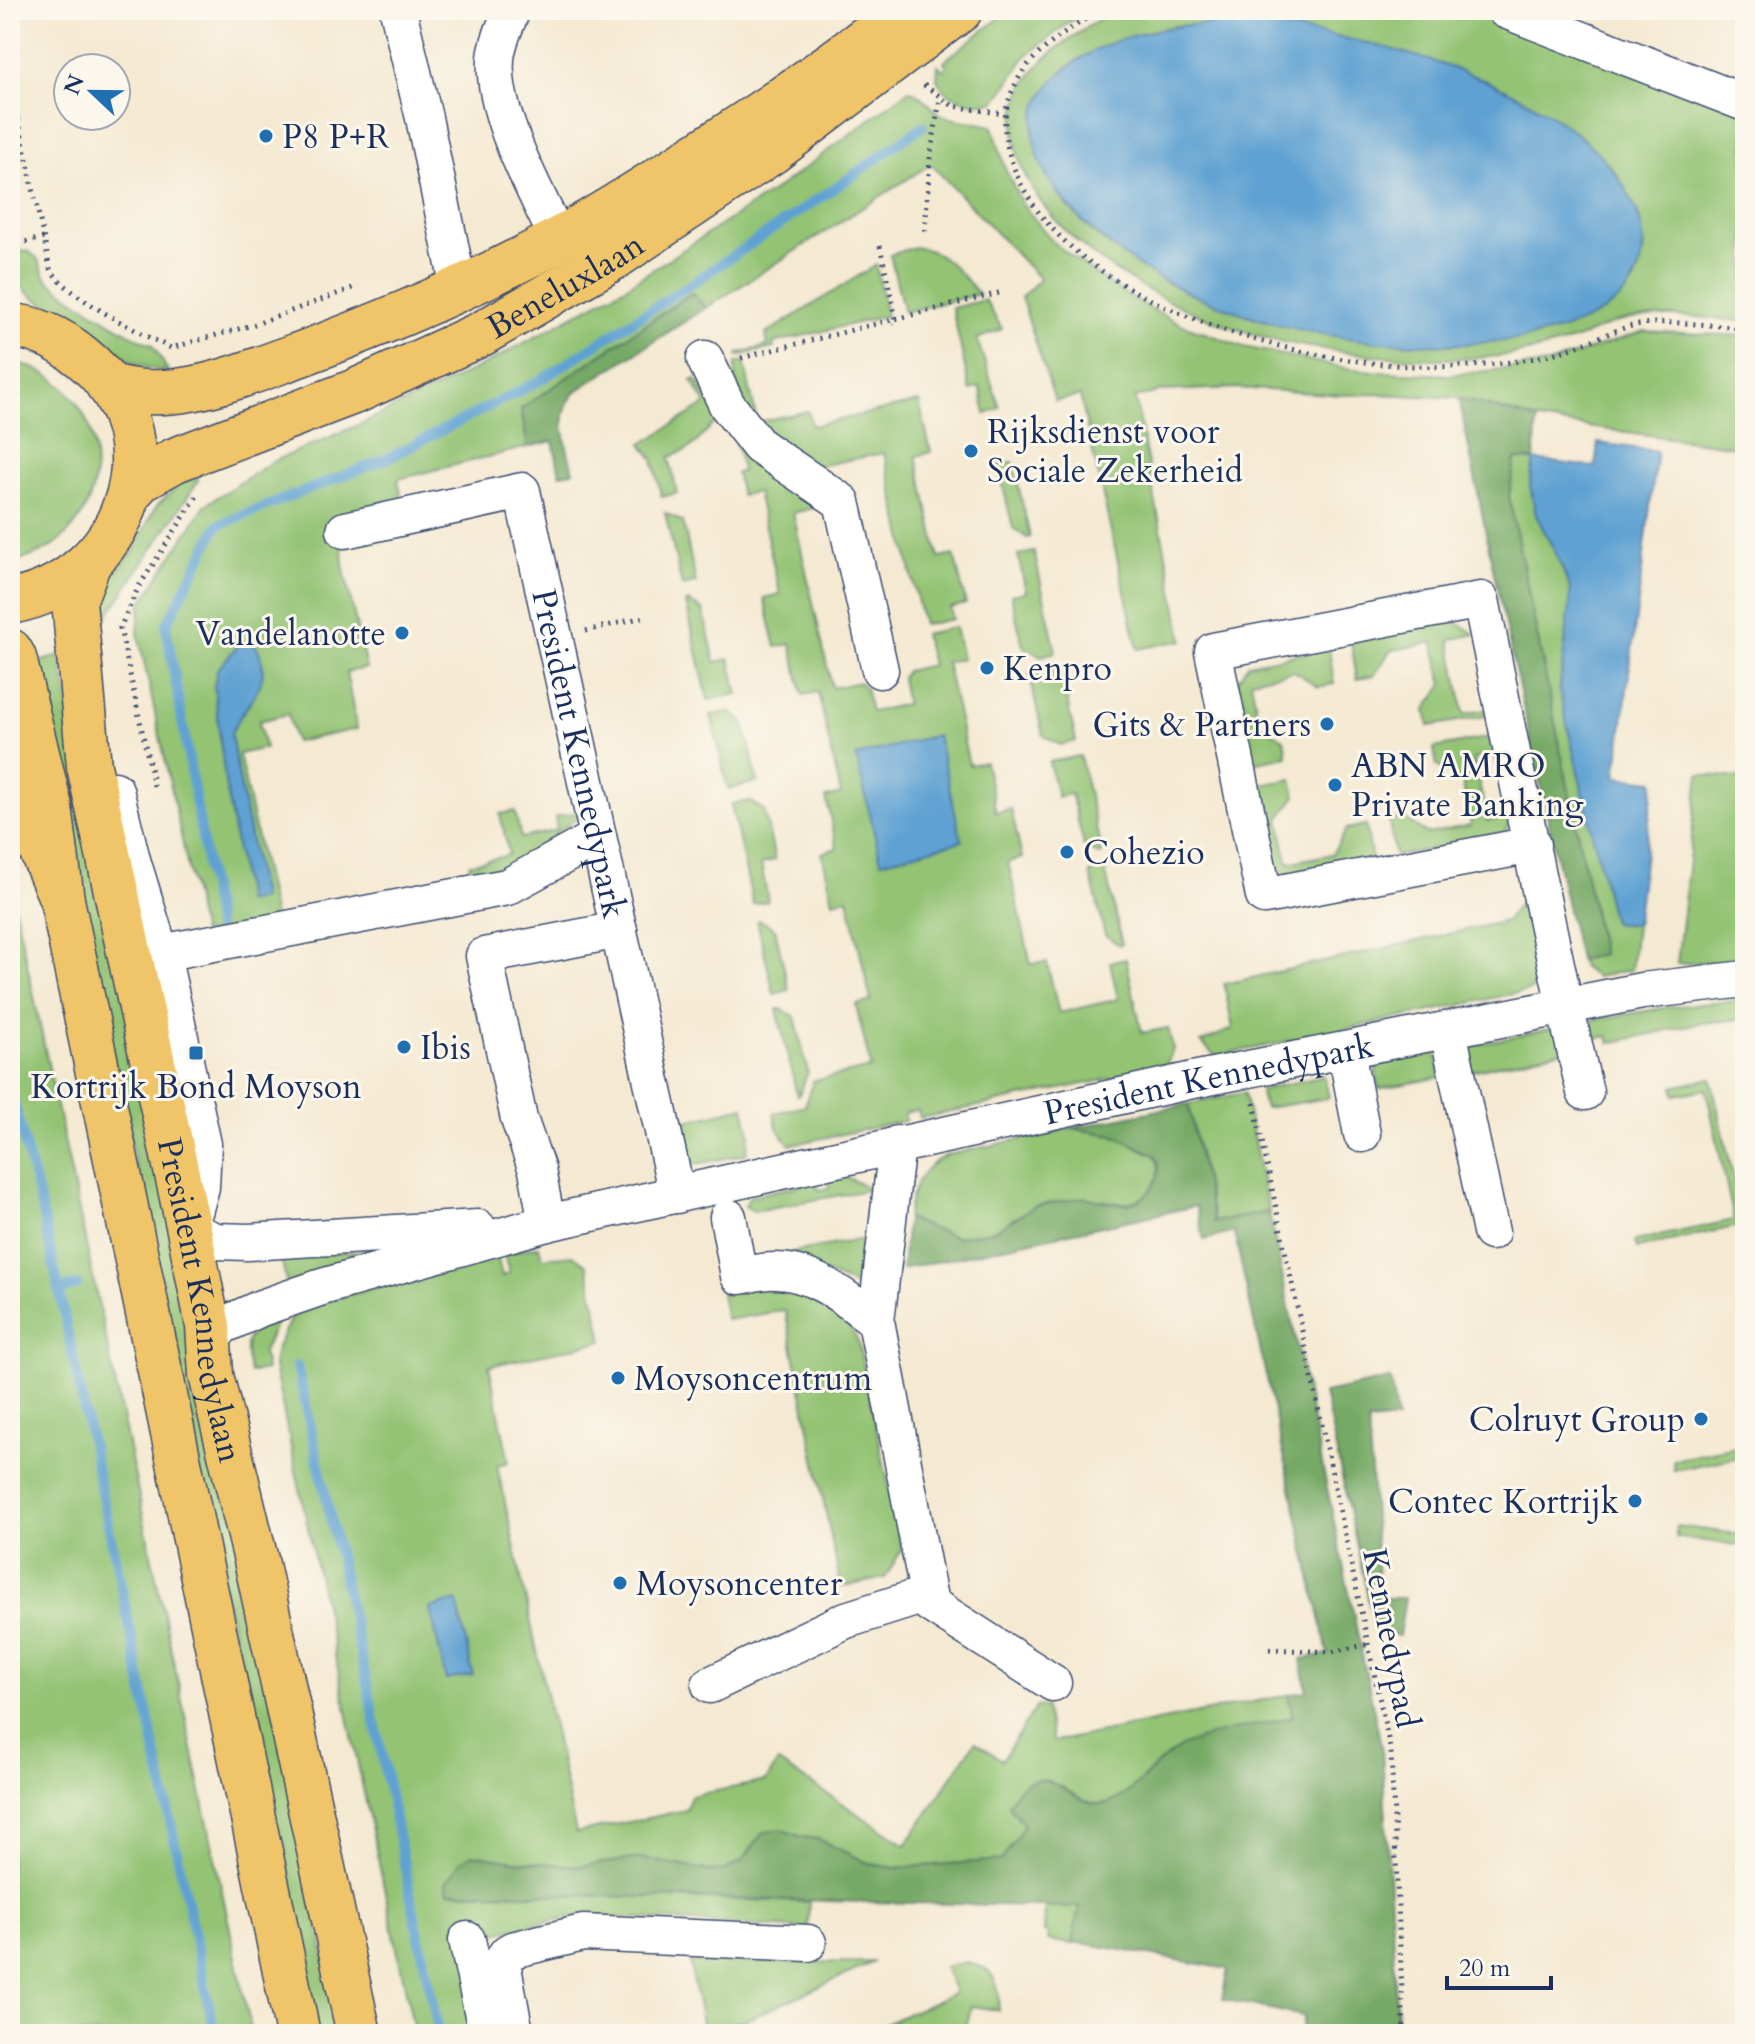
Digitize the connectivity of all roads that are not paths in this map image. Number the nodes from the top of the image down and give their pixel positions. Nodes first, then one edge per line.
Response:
1 (398, 10) edge
2 (512, 10) edge
3 (902, 10) edge
4 (960, 10) edge
5 (1505, 10) edge
6 (1745, 103) edge
7 (558, 239) junction
8 (459, 289) junction
9 (10, 298) edge
10 (27, 330) edge
11 (705, 359) road end
12 (108, 385) junction
13 (130, 492) junction
14 (345, 530) dead end
15 (88, 565) junction
16 (10, 602) edge
17 (77, 643) junction
18 (10, 651) edge
19 (880, 670) dead end
20 (10, 776) edge
21 (598, 837) junction
22 (1532, 845) junction
23 (62, 900) junction
24 (619, 930) junction
25 (161, 953) junction
26 (1745, 979) edge
27 (1564, 1007) junction
28 (1448, 1031) junction
29 (1346, 1051) junction
30 (1585, 1092) dead end
31 (1365, 1133) dead end
32 (897, 1144) junction
33 (677, 1195) junction
34 (728, 1217) dead end
35 (547, 1223) junction
36 (189, 1230) junction
37 (1491, 1232) dead end
38 (876, 1321) junction
39 (209, 1343) junction
40 (928, 1594) junction
41 (1053, 1683) dead end
42 (710, 1685) dead end
43 (467, 1940) dead end
44 (808, 1943) dead end
45 (500, 2031) edge
46 (298, 2034) edge
47 (359, 2034) edge

1 - 8 street
2 - 7 street
3 - 7 main road, Beneluxlaan
4 - 13 main road, Beneluxlaan
5 - 6 street
7 - 8 main road, Beneluxlaan
8 - 12 main road, Beneluxlaan
9 - 10 main road
10 - 12 main road
11 - 19 street
12 - 13 main road
13 - 15 main road
14 - 21 street, President Kennedypark
15 - 16 main road
15 - 17 main road, President Kennedylaan
17 - 25 street
17 - 36 main road, President Kennedylaan
18 - 23 main road, President Kennedylaan
20 - 23 main road
21 - 24 street, President Kennedypark
21 - 25 street
22 - 22 street
22 - 27 street
23 - 46 main road, President Kennedylaan
24 - 33 street, President Kennedypark
24 - 35 street
25 - 36 street
26 - 27 street, President Kennedypark
27 - 28 street, President Kennedypark
27 - 30 street
28 - 29 street, President Kennedypark
28 - 37 street
29 - 31 street
29 - 32 street, President Kennedypark
32 - 33 street, President Kennedypark
32 - 38 street
33 - 35 street, President Kennedypark
34 - 38 street
35 - 36 street, President Kennedypark
35 - 39 street, President Kennedypark
36 - 39 main road, President Kennedylaan
38 - 40 street
39 - 47 main road, President Kennedylaan
40 - 41 street
40 - 42 street
43 - 45 street
44 - 45 street

